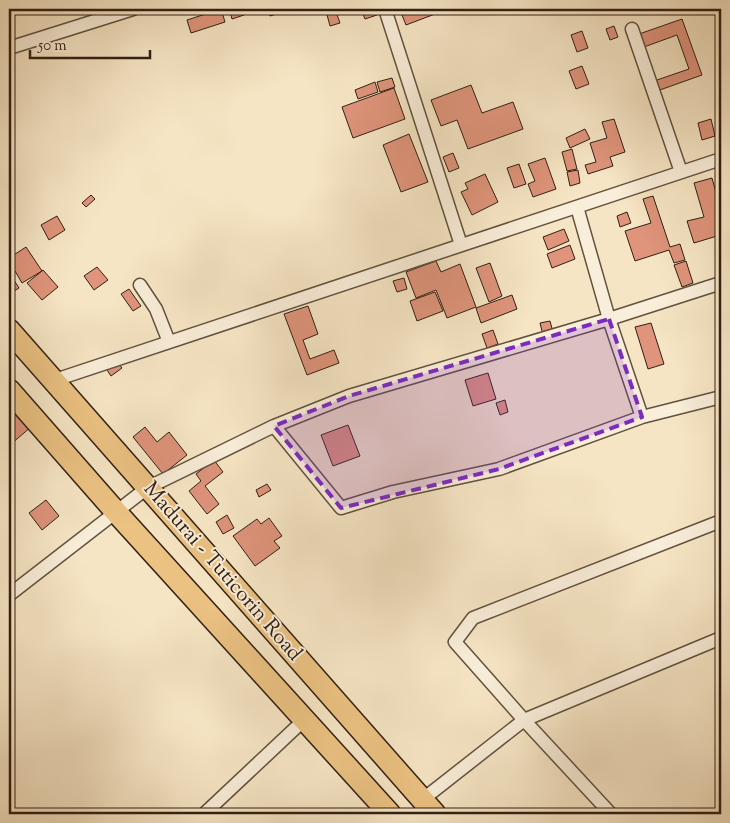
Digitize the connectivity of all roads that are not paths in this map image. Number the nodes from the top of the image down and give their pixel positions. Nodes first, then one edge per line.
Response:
1 (133, 9) edge
2 (385, 9) edge
3 (632, 29) dead end
4 (9, 48) edge
5 (721, 159) edge
6 (682, 172) junction
7 (577, 207) junction
8 (461, 245) junction
9 (721, 283) edge
10 (140, 285) dead end
11 (609, 319) junction
12 (9, 330) edge
13 (169, 342) junction
14 (54, 380) junction
15 (9, 390) edge
16 (721, 397) edge
17 (642, 417) junction
18 (274, 426) junction
19 (147, 488) junction
20 (116, 512) junction
21 (721, 521) edge
22 (9, 595) edge
23 (721, 638) edge
24 (304, 720) junction
25 (524, 720) junction
26 (429, 807) edge
27 (211, 812) edge
28 (390, 814) edge
29 (611, 814) edge

1 - 4 street
2 - 8 street
3 - 6 street
5 - 6 street
6 - 7 street
7 - 8 street
7 - 11 street
8 - 13 street
9 - 11 street
10 - 13 street
11 - 17 street
11 - 18 street
12 - 14 main road, Madurai - Tuticorin Road
13 - 14 street
14 - 19 main road, Madurai - Tuticorin Road
15 - 20 main road, Madurai - Tuticorin Road
16 - 17 street
17 - 18 street
18 - 19 street
19 - 20 street
19 - 26 main road, Madurai - Tuticorin Road
20 - 22 street
20 - 24 main road, Madurai - Tuticorin Road
21 - 25 street
23 - 25 street
24 - 27 street
24 - 28 main road, Madurai - Tuticorin Road
25 - 26 street
25 - 29 street

